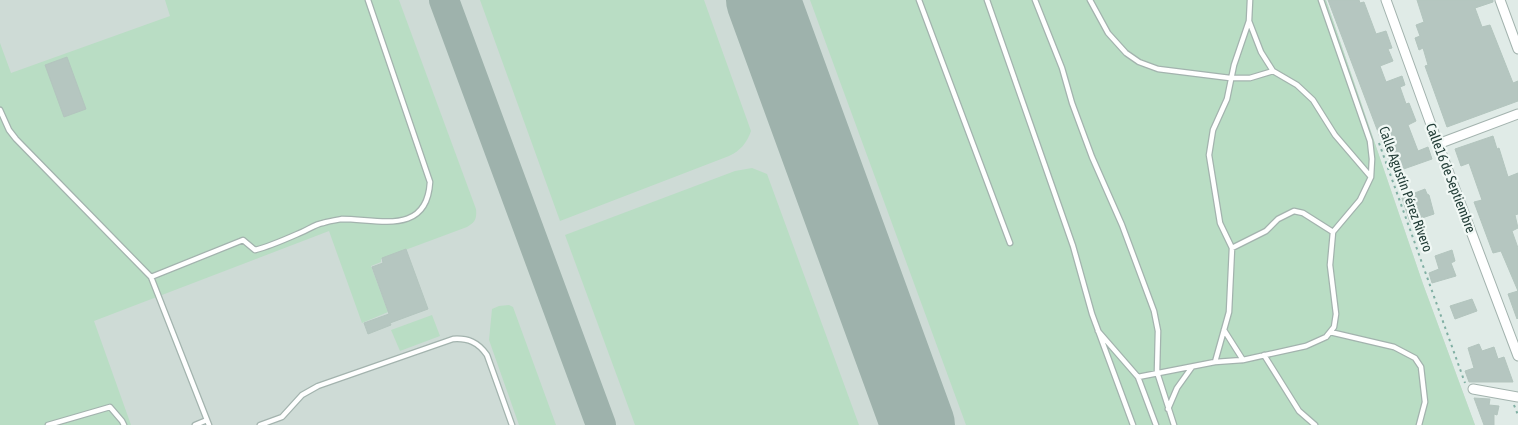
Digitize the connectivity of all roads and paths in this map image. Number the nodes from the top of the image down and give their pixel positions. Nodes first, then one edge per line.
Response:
1 (368, 0) edge
2 (918, 0) edge
3 (987, 0) edge
4 (1035, 0) edge
5 (1090, 0) edge
6 (1250, 0) edge
7 (1321, 0) edge
8 (1386, 0) edge
9 (1500, 0) edge
10 (1249, 21) junction
11 (1518, 48) edge
12 (1273, 71) junction
13 (1230, 78) junction
14 (0, 110) edge
15 (1518, 114) edge
16 (1378, 141) dead end
17 (1438, 144) junction
18 (1371, 177) junction
19 (1334, 232) junction
20 (1010, 244) dead end
21 (1232, 248) junction
22 (151, 277) junction
23 (1224, 330) junction
24 (1098, 331) junction
25 (1330, 332) junction
26 (1264, 355) junction
27 (1518, 355) edge
28 (1243, 360) junction
29 (1215, 362) junction
30 (1192, 367) junction
31 (1157, 372) junction
32 (1138, 377) junction
33 (1469, 387) joint
34 (1518, 388) edge
35 (1499, 394) junction
36 (1518, 397) edge
37 (1168, 409) junction
38 (208, 422) edge
39 (48, 425) edge
40 (124, 425) edge
41 (195, 425) edge
42 (260, 425) edge
43 (512, 425) edge
44 (1133, 425) edge
45 (1156, 425) edge
46 (1174, 425) edge
47 (1315, 425) edge
48 (1419, 425) edge

1 - 22 lane
2 - 20 lane
3 - 24 lane
4 - 31 lane
5 - 13 lane
6 - 10 lane
7 - 18 lane
8 - 17 street, Calle16 de Septiembre
9 - 11 street
10 - 12 lane
10 - 13 lane
12 - 13 lane
12 - 18 lane
13 - 21 lane
14 - 22 lane
15 - 17 street
16 - 33 path, Calle Agustín Pérez Rivero
17 - 27 street, Calle16 de Septiembre
18 - 19 lane
19 - 21 lane
19 - 25 lane
21 - 23 lane
22 - 38 lane
23 - 28 lane
23 - 29 lane
24 - 32 lane
24 - 44 lane
25 - 26 lane
25 - 48 lane
26 - 28 lane
26 - 47 lane
28 - 29 lane
29 - 30 lane
30 - 31 lane
30 - 37 lane
31 - 32 lane
31 - 37 lane
32 - 45 lane
33 - 35 street
34 - 35 street
35 - 36 street
37 - 46 lane
38 - 41 lane
39 - 40 lane
42 - 43 lane

